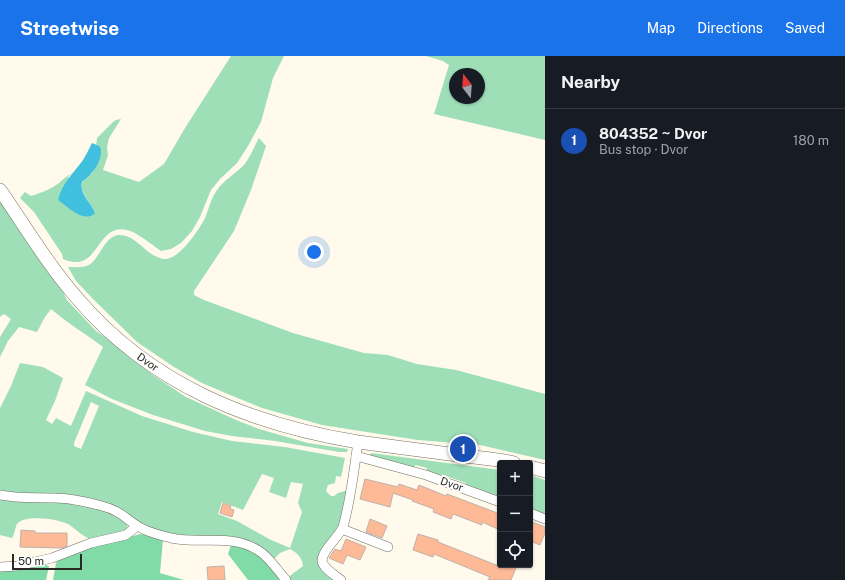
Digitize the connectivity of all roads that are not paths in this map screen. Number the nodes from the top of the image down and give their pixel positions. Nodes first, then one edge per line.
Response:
1 (0, 190) edge
2 (358, 442) junction
3 (356, 456) junction
4 (497, 461) edge
5 (533, 468) edge
6 (545, 471) edge
7 (0, 495) edge
8 (497, 501) edge
9 (533, 514) edge
10 (545, 519) edge
11 (137, 526) junction
12 (342, 529) junction
13 (388, 548) dead end
14 (0, 567) edge
15 (286, 580) edge
16 (341, 580) edge

1 - 2 street, Dvor
2 - 3 street
2 - 4 street, Dvor
3 - 8 street, Dvor
3 - 12 street
5 - 6 street
7 - 11 street
9 - 10 street
11 - 14 street
11 - 15 street
12 - 13 street
12 - 16 street

